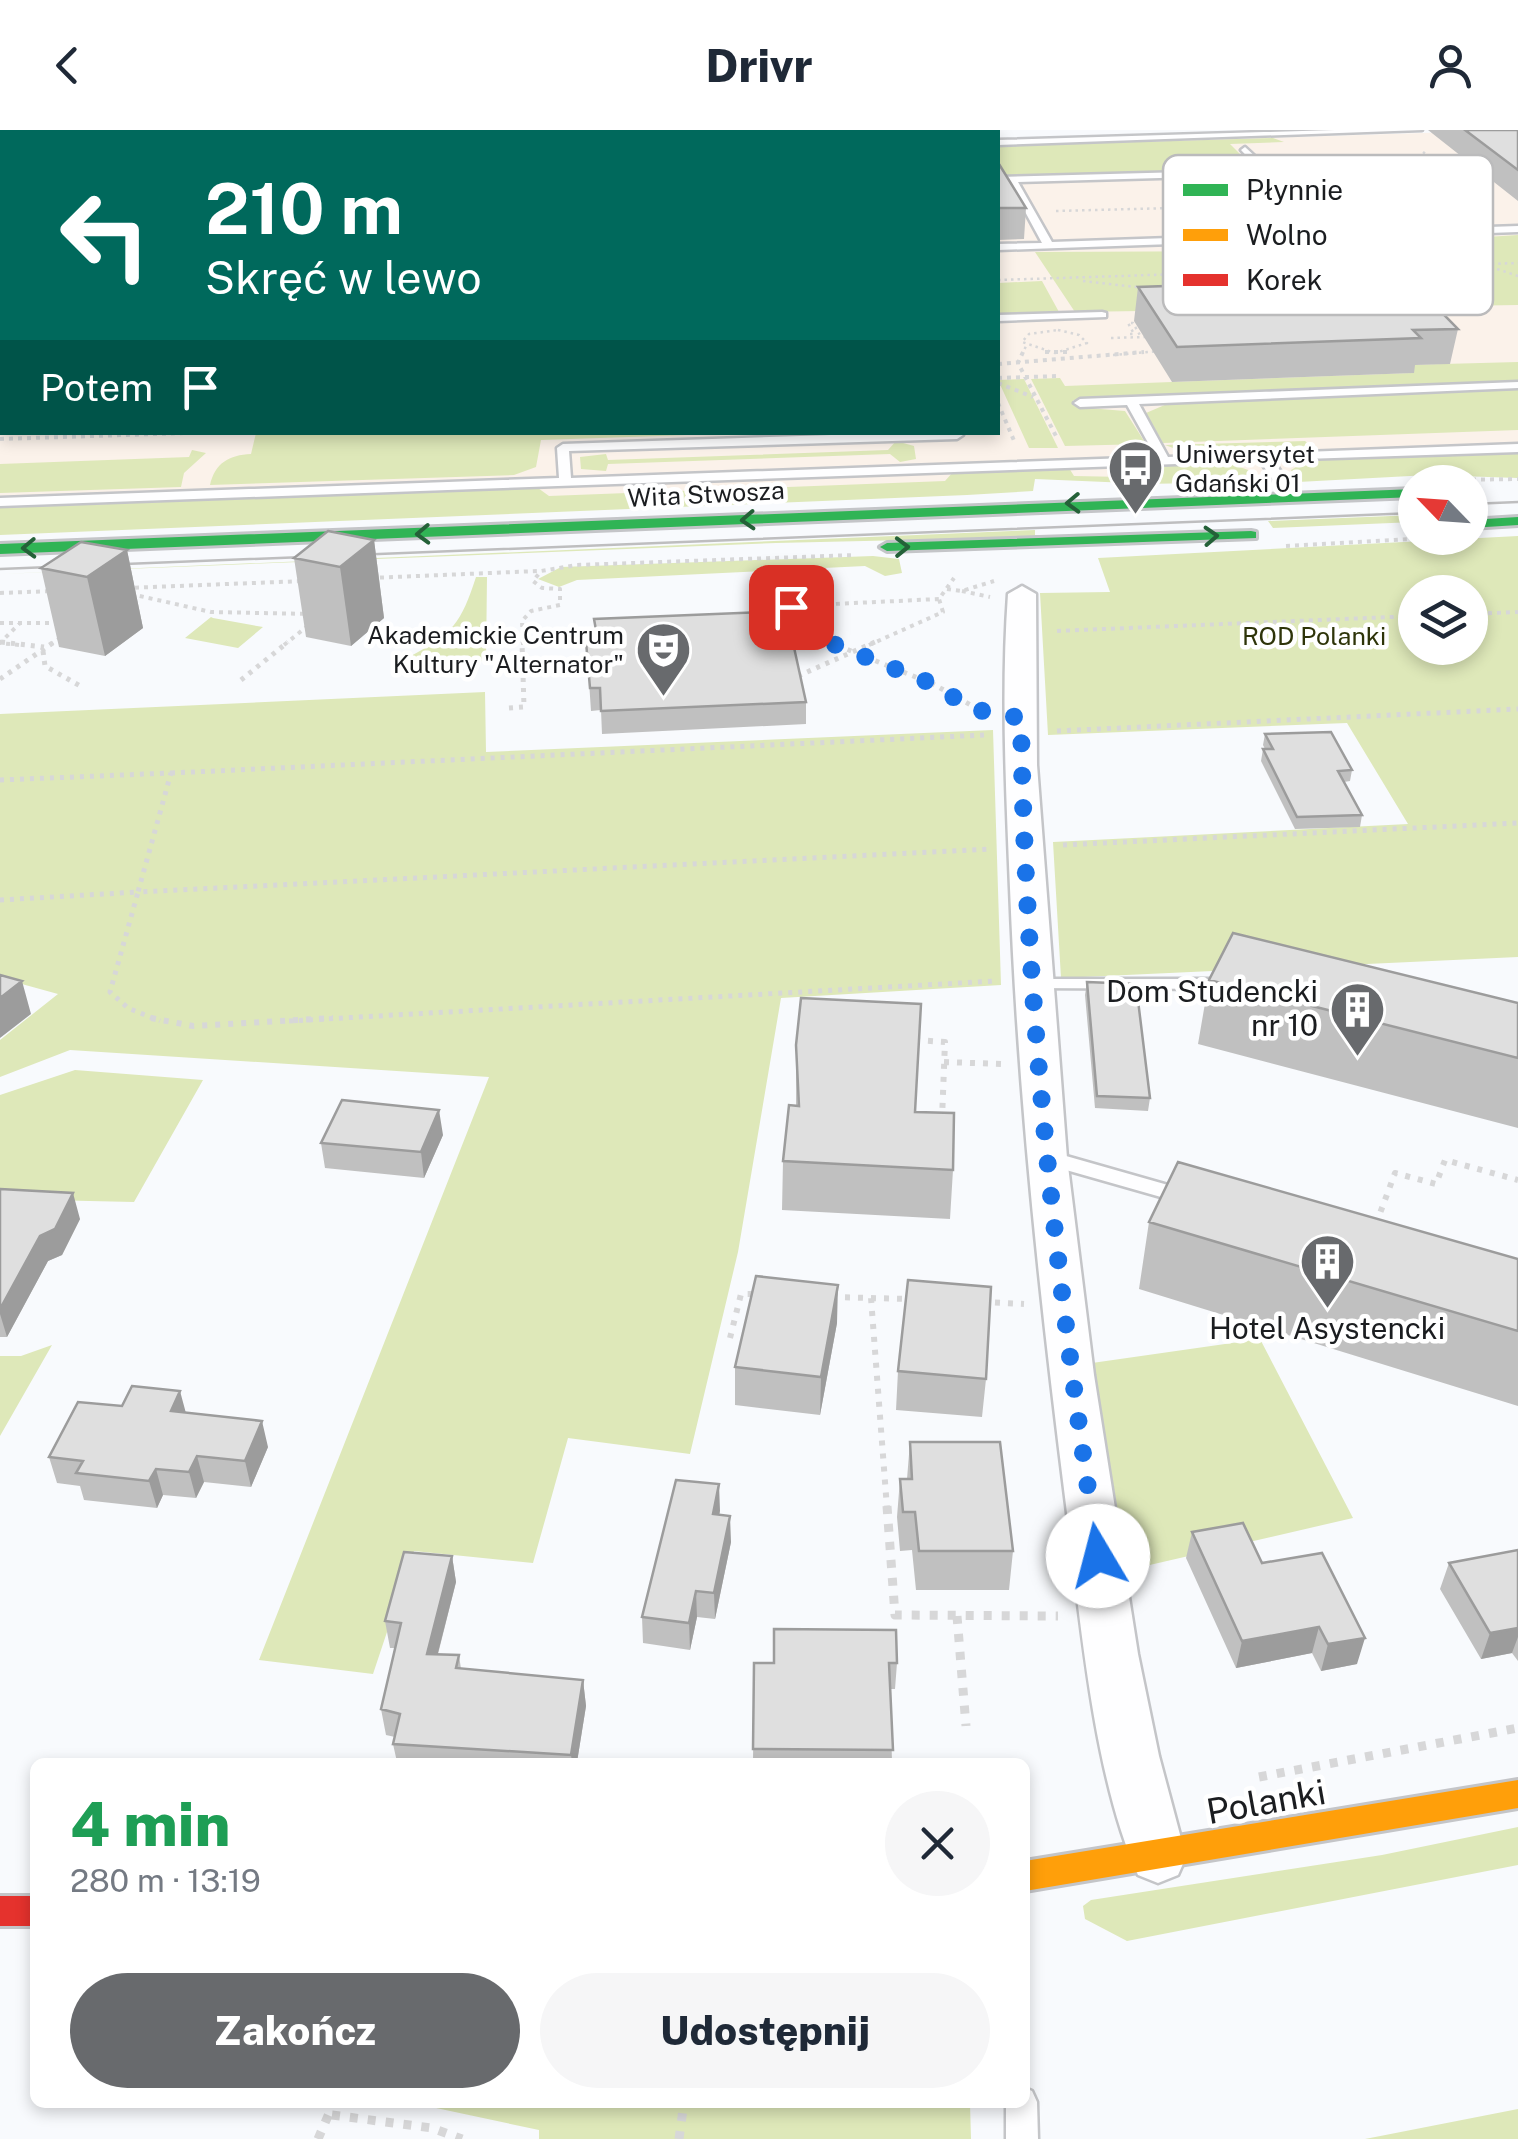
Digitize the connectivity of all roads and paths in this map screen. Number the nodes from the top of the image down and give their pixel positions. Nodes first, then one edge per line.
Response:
1 (1418, 130) edge
2 (1251, 133) edge
3 (1000, 143) edge
4 (1414, 144) dead end
5 (1245, 150) dead end
6 (1250, 155) edge
7 (1428, 155) edge
8 (1163, 175) edge
9 (1000, 180) edge
10 (1012, 180) junction
11 (1163, 208) edge
12 (1030, 212) junction
13 (1518, 229) edge
14 (1493, 230) edge
15 (1163, 242) edge
16 (1025, 246) junction
17 (1050, 246) junction
18 (1000, 247) edge
19 (1518, 263) edge
20 (1493, 264) edge
21 (1163, 275) edge
22 (1066, 278) junction
23 (1046, 279) junction
24 (1000, 280) edge
25 (1147, 288) edge
26 (1102, 314) dead end
27 (1069, 316) junction
28 (1000, 318) edge
29 (1143, 337) joint
30 (1026, 346) dead end
31 (1167, 351) edge
32 (1065, 353) dead end
33 (1067, 360) junction
34 (1000, 364) edge
35 (1018, 364) junction
36 (1059, 376) dead end
37 (1026, 377) junction
38 (1000, 380) edge
39 (1000, 381) edge
40 (1518, 386) edge
41 (1036, 399) junction
42 (1131, 401) junction
43 (1080, 403) dead end
44 (1000, 408) edge
45 (62, 435) edge
46 (937, 435) edge
47 (956, 435) edge
48 (18, 436) edge
49 (918, 436) junction
50 (0, 439) edge
51 (1018, 448) dead end
52 (1518, 448) edge
53 (1062, 449) dead end
54 (1264, 457) junction
55 (1164, 461) junction
56 (929, 468) junction
57 (973, 468) junction
58 (565, 481) junction
59 (1398, 493) edge
60 (1291, 496) junction
61 (0, 502) edge
62 (1518, 521) edge
63 (1488, 523) edge
64 (1398, 538) edge
65 (1278, 540) joint
66 (0, 549) edge
67 (855, 551) joint
68 (541, 571) junction
69 (955, 577) dead end
70 (357, 578) edge
71 (318, 580) edge
72 (1012, 587) joint
73 (787, 588) dead end
74 (947, 588) junction
75 (71, 590) edge
76 (124, 591) junction
77 (0, 595) edge
78 (116, 599) edge
79 (939, 599) junction
80 (791, 606) junction
81 (220, 612) junction
82 (1518, 612) edge
83 (1488, 613) edge
84 (1398, 617) edge
85 (213, 618) dead end
86 (0, 623) edge
87 (21, 623) junction
88 (66, 623) edge
89 (796, 629) junction
90 (778, 630) edge
91 (69, 631) edge
92 (1020, 632) junction
93 (612, 636) edge
94 (0, 643) edge
95 (524, 643) junction
96 (44, 648) junction
97 (852, 651) junction
98 (798, 676) edge
99 (0, 679) edge
100 (241, 680) dead end
101 (82, 687) dead end
102 (510, 708) dead end
103 (1518, 709) edge
104 (1021, 725) junction
105 (171, 773) junction
106 (0, 780) edge
107 (1518, 823) edge
108 (1025, 847) junction
109 (138, 892) junction
110 (0, 900) edge
111 (1031, 984) junction
112 (1250, 984) edge
113 (908, 1040) edge
114 (944, 1062) junction
115 (1006, 1064) dead end
116 (942, 1130) edge
117 (1045, 1156) junction
118 (1518, 1180) edge
119 (1217, 1207) edge
120 (1371, 1238) edge
121 (778, 1295) edge
122 (815, 1296) edge
123 (871, 1298) junction
124 (929, 1300) edge
125 (968, 1301) edge
126 (1022, 1303) dead end
127 (730, 1338) dead end
128 (957, 1616) junction
129 (1062, 1616) dead end
130 (966, 1726) dead end
131 (1518, 1728) edge
132 (1238, 1780) dead end
133 (1518, 1794) edge
134 (1158, 1857) junction
135 (1030, 1875) edge
136 (0, 1911) edge
137 (30, 1911) edge
138 (333, 2108) edge
139 (683, 2108) edge
140 (1021, 2108) edge
141 (318, 2139) edge
142 (462, 2139) edge
143 (679, 2139) edge
144 (1022, 2139) edge

1 - 2 lane
2 - 3 lane
4 - 7 path
5 - 6 lane
8 - 10 lane
9 - 10 lane
10 - 12 lane
11 - 12 path
12 - 17 lane
13 - 14 lane
15 - 17 lane
16 - 17 lane
16 - 18 lane
16 - 23 path
19 - 20 path
21 - 22 path
22 - 23 path
22 - 25 path
23 - 24 path
23 - 27 path
26 - 27 lane
27 - 28 lane
29 - 29 path
30 - 35 path
31 - 33 path
32 - 33 path
33 - 35 path
34 - 35 path
35 - 37 path
36 - 37 path
37 - 38 path
37 - 41 path
39 - 41 path
40 - 42 lane
41 - 53 path
42 - 43 lane
42 - 55 lane
44 - 51 path
45 - 48 path
46 - 49 lane
47 - 57 lane
48 - 50 path
49 - 56 lane
49 - 58 lane
52 - 54 lane
54 - 55 lane
54 - 60 lane
55 - 57 lane
56 - 57 lane
56 - 58 lane
58 - 61 lane
59 - 60 street, Wita Stwosza
60 -> 66 street, Wita Stwosza
62 - 63 street
64 - 65 path
67 -> 65 street
67 - 68 path
68 - 70 path
68 - 95 path
69 - 74 path
71 - 76 path
72 - 74 path
72 - 92 street
73 - 80 path
74 - 79 path
75 - 77 path
76 - 78 path
76 - 81 path
79 - 80 path
79 - 97 path
80 - 89 path
81 - 85 path
81 - 100 path
82 - 83 path
84 - 92 path
86 - 87 path
87 - 88 path
87 - 94 path
89 - 90 path
89 - 97 path
91 - 96 path
92 - 104 street
93 - 95 path
94 - 96 path
95 - 102 path
96 - 99 path
96 - 101 path
97 - 98 path
97 - 104 path
103 - 104 path
104 - 105 path
104 - 108 street
105 - 106 path
105 - 109 path
107 - 108 path
108 - 109 path
108 - 111 street
109 - 110 path
109 - 111 path
111 - 112 lane
111 - 117 street
113 - 114 path
114 - 115 path
114 - 116 path
117 - 119 lane
117 - 134 street
118 - 120 path
121 - 127 path
122 - 123 path
123 - 124 path
123 - 128 path
125 - 126 path
128 - 129 path
128 - 130 path
131 - 132 path
133 - 134 street, Polanki
134 - 135 street, Polanki
136 - 137 street
138 - 141 path
138 - 142 path
139 - 143 path
140 - 144 lane

